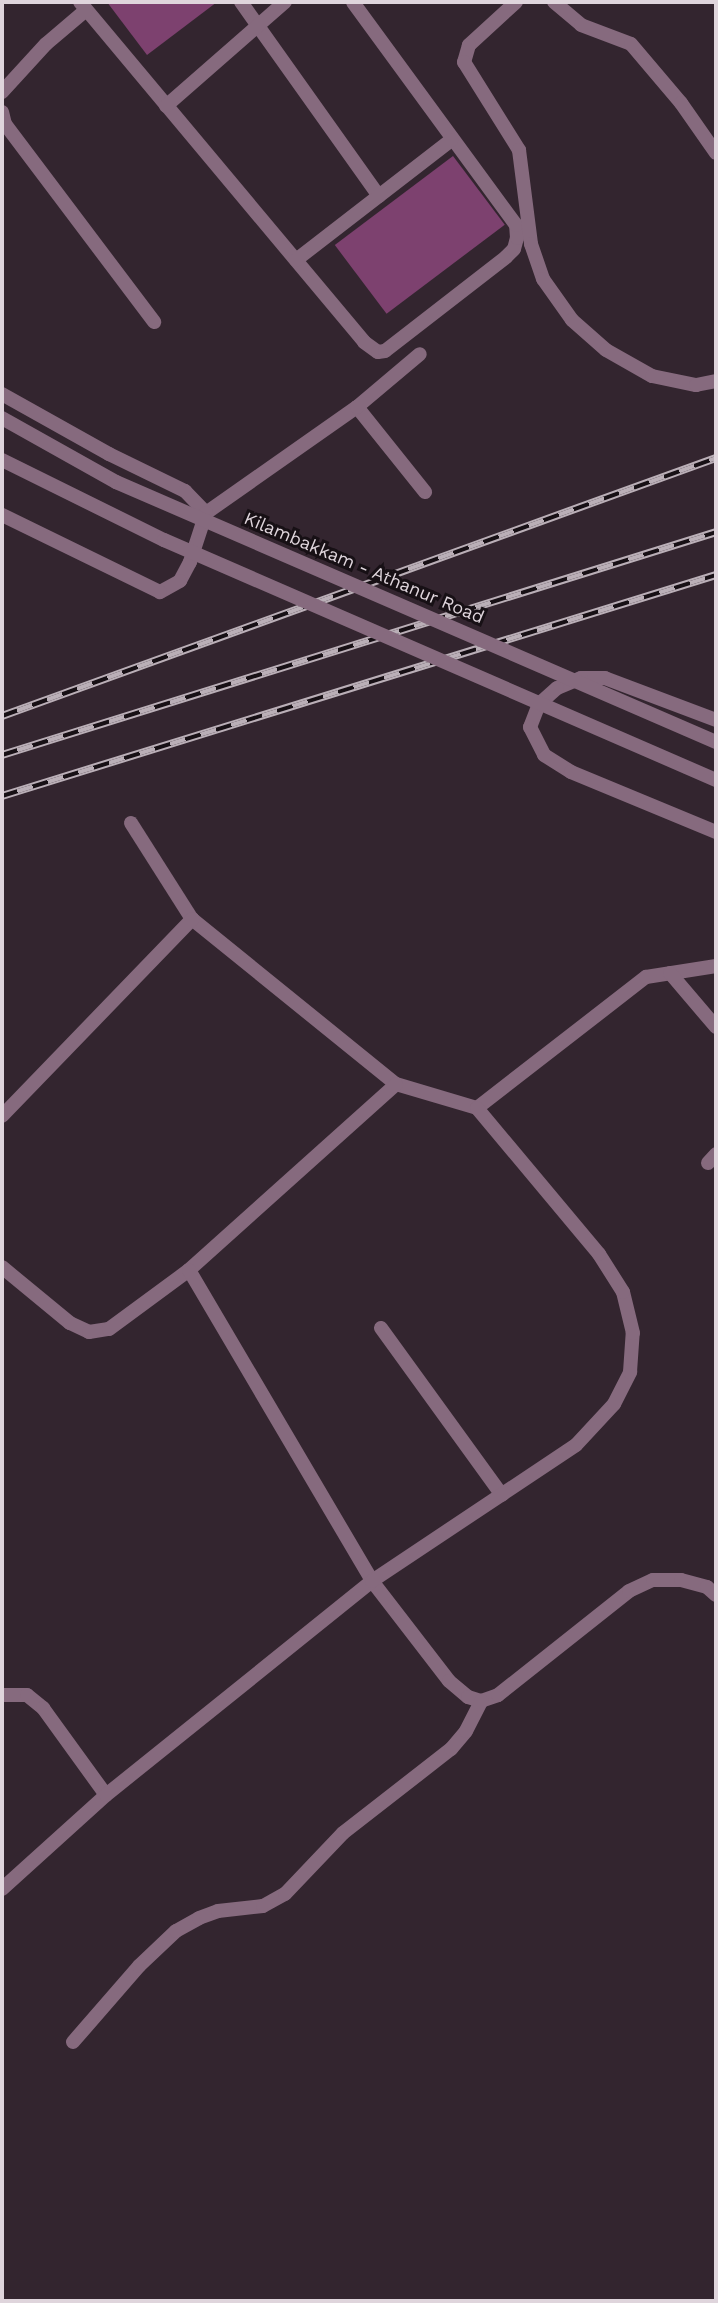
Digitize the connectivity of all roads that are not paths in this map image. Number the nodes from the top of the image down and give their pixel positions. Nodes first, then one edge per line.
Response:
1 (241, 2) edge
2 (285, 2) edge
3 (353, 2) edge
4 (516, 2) edge
5 (554, 2) edge
6 (83, 6) edge
7 (257, 25) junction
8 (2, 92) edge
9 (166, 106) junction
10 (2, 112) edge
11 (451, 140) junction
12 (716, 153) edge
13 (379, 196) junction
14 (296, 260) junction
15 (154, 322) dead end
16 (420, 354) dead end
17 (716, 381) edge
18 (2, 394) edge
19 (357, 407) junction
20 (2, 418) edge
21 (2, 460) edge
22 (425, 492) dead end
23 (206, 513) junction
24 (2, 515) edge
25 (716, 720) edge
26 (716, 742) edge
27 (716, 780) edge
28 (131, 823) dead end
29 (716, 832) edge
30 (192, 919) junction
31 (716, 966) edge
32 (670, 973) junction
33 (716, 1027) edge
34 (396, 1084) junction
35 (477, 1108) junction
36 (2, 1116) edge
37 (2, 1266) edge
38 (189, 1269) junction
39 (382, 1328) dead end
40 (502, 1495) junction
41 (372, 1581) junction
42 (716, 1595) edge
43 (2, 1695) edge
44 (481, 1701) junction
45 (106, 1795) junction
46 (2, 1889) edge
47 (73, 2042) dead end

1 - 7 street
2 - 7 street
3 - 11 street
4 - 17 street
5 - 12 street
6 - 8 street
6 - 9 street
7 - 9 street
7 - 13 street
9 - 14 street
10 - 15 street
11 - 13 street
11 - 14 street
13 - 14 street
16 - 19 street
18 - 23 street
19 - 22 street
19 - 23 street
20 - 26 street, Kilambakkam - Athanur Road, bridge
21 - 27 street, bridge
23 - 24 street
25 - 29 street
28 - 30 street
30 - 34 street
30 - 36 street
31 - 32 street
32 - 33 street
32 - 35 street
34 - 35 street
34 - 38 street
35 - 40 street
37 - 38 street
38 - 41 street
39 - 40 street
40 - 41 street
41 - 44 street
41 - 45 street
42 - 44 street
43 - 45 street
44 - 47 street
45 - 46 street

